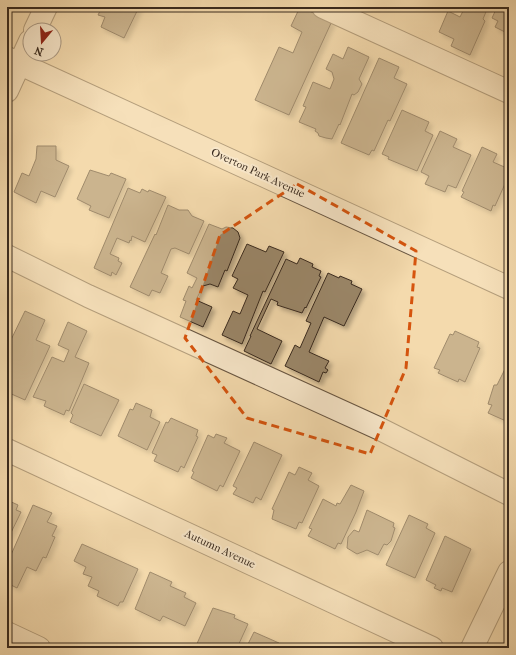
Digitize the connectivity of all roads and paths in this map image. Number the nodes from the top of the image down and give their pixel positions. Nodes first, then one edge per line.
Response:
1 (46, 7) edge
2 (323, 7) edge
3 (39, 22) edge
4 (22, 50) edge
5 (13, 61) edge
6 (7, 91) edge
7 (509, 92) edge
8 (7, 256) edge
9 (509, 288) edge
10 (7, 450) edge
11 (509, 494) edge
12 (509, 572) edge
13 (7, 633) edge
14 (39, 648) edge
15 (432, 648) edge
16 (472, 648) edge

1 - 3 street
2 - 7 street
4 - 5 street
5 - 6 street
5 - 9 street, Overton Park Avenue
8 - 11 street
10 - 15 street, Autumn Avenue
12 - 16 street
13 - 14 street

